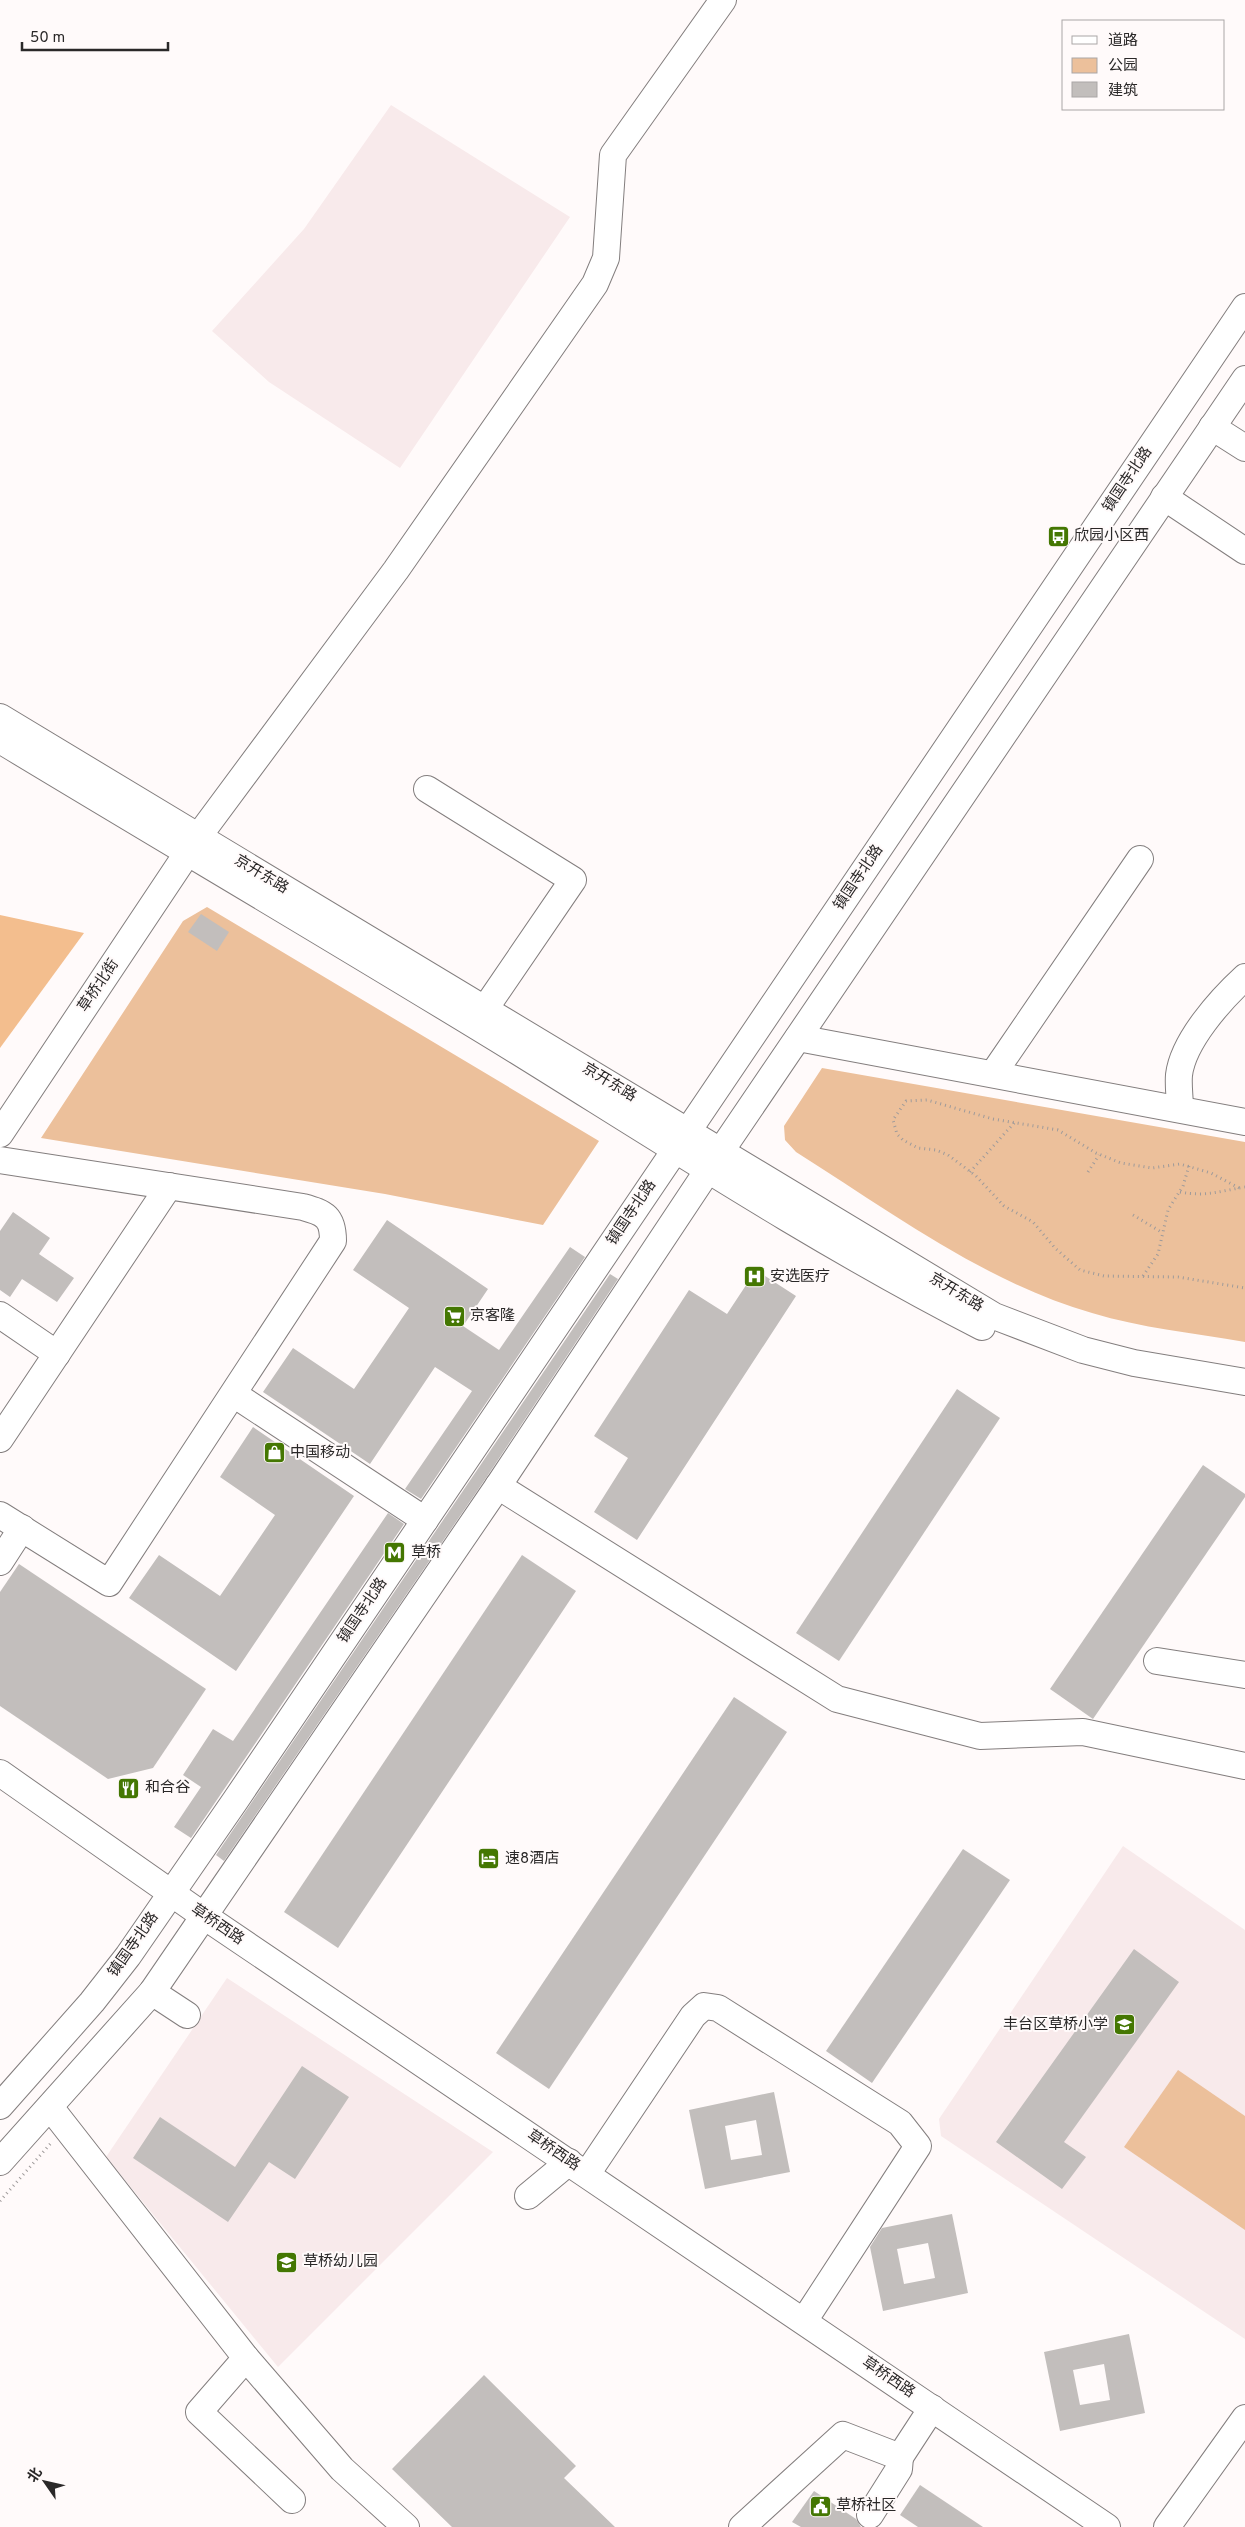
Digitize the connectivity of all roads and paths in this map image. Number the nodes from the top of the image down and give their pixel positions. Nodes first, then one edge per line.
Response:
1 (723, 0) edge
2 (1245, 306) edge
3 (1245, 379) edge
4 (1212, 427) junction
5 (1245, 448) edge
6 (1164, 497) junction
7 (1245, 551) edge
8 (0, 717) edge
9 (0, 740) edge
10 (426, 789) dead end
11 (192, 845) junction
12 (1140, 859) dead end
13 (1245, 977) edge
14 (479, 1016) junction
15 (798, 1038) junction
16 (993, 1074) junction
17 (1180, 1110) junction
18 (1015, 1122) junction
19 (1245, 1122) edge
20 (0, 1134) edge
21 (682, 1140) junction
22 (1099, 1155) junction
23 (0, 1160) edge
24 (714, 1160) junction
25 (1189, 1166) junction
26 (970, 1172) junction
27 (1088, 1172) dead end
28 (169, 1186) junction
29 (1245, 1187) edge
30 (1239, 1188) junction
31 (1180, 1192) junction
32 (1133, 1215) dead end
33 (1163, 1233) junction
34 (1143, 1277) junction
35 (1245, 1288) edge
36 (0, 1315) edge
37 (57, 1354) junction
38 (1245, 1382) edge
39 (235, 1395) junction
40 (1245, 1400) edge
41 (0, 1439) edge
42 (498, 1486) junction
43 (0, 1515) edge
44 (425, 1520) junction
45 (22, 1528) junction
46 (0, 1562) edge
47 (1157, 1661) dead end
48 (1245, 1675) edge
49 (1245, 1766) edge
50 (0, 1773) edge
51 (170, 1893) junction
52 (204, 1916) junction
53 (152, 1992) junction
54 (187, 2015) dead end
55 (0, 2106) edge
56 (50, 2107) junction
57 (52, 2142) dead end
58 (0, 2162) edge
59 (578, 2168) junction
60 (528, 2196) dead end
61 (0, 2201) edge
62 (804, 2321) junction
63 (246, 2358) junction
64 (932, 2408) junction
65 (1245, 2418) edge
66 (900, 2457) junction
67 (292, 2500) dead end
68 (870, 2515) dead end
69 (406, 2527) edge
70 (742, 2527) edge
71 (1107, 2527) edge
72 (1167, 2527) edge

1 - 11 street, 草桥北街
2 - 21 street, 镇国寺北路
3 - 4 street
4 - 5 street
4 - 6 street
6 - 7 street
6 - 15 street
8 - 11 street, 京开东路
9 - 11 street, 京开东路
10 - 14 street
11 - 14 street, 京开东路
11 - 20 street, 草桥北街
12 - 16 street
13 - 17 street
14 - 21 street, 京开东路
15 - 16 street
15 - 24 street
16 - 17 street
17 - 19 street
18 - 22 path
18 - 26 path
18 - 26 path
21 - 24 street, 京开东路
21 - 44 street, 镇国寺北路
22 - 25 path
22 - 27 path
23 - 28 street
24 - 38 street, 京开东路
24 - 40 street, 京开东路
24 - 42 street
25 - 30 path
25 - 31 path
26 - 34 path
28 - 37 street
28 - 39 street
29 - 30 path
30 - 31 path
31 - 33 path
32 - 33 path
33 - 34 path
34 - 35 path
36 - 37 street
37 - 41 street
39 - 44 street
39 - 45 street
42 - 49 street
42 - 52 street
43 - 45 street
44 - 51 street, 镇国寺北路
45 - 46 street
47 - 48 street
50 - 51 street, 草桥西路
51 - 52 street, 草桥西路
51 - 55 street, 镇国寺北路
52 - 53 street
52 - 59 street, 草桥西路
53 - 54 street
53 - 56 street
56 - 58 street
56 - 63 street
57 - 61 path
59 - 60 street
59 - 62 street, 草桥西路
59 - 62 street
62 - 64 street, 草桥西路
63 - 67 street
63 - 69 street
64 - 66 street
64 - 71 street, 草桥西路
65 - 72 street
66 - 68 street
66 - 70 street

